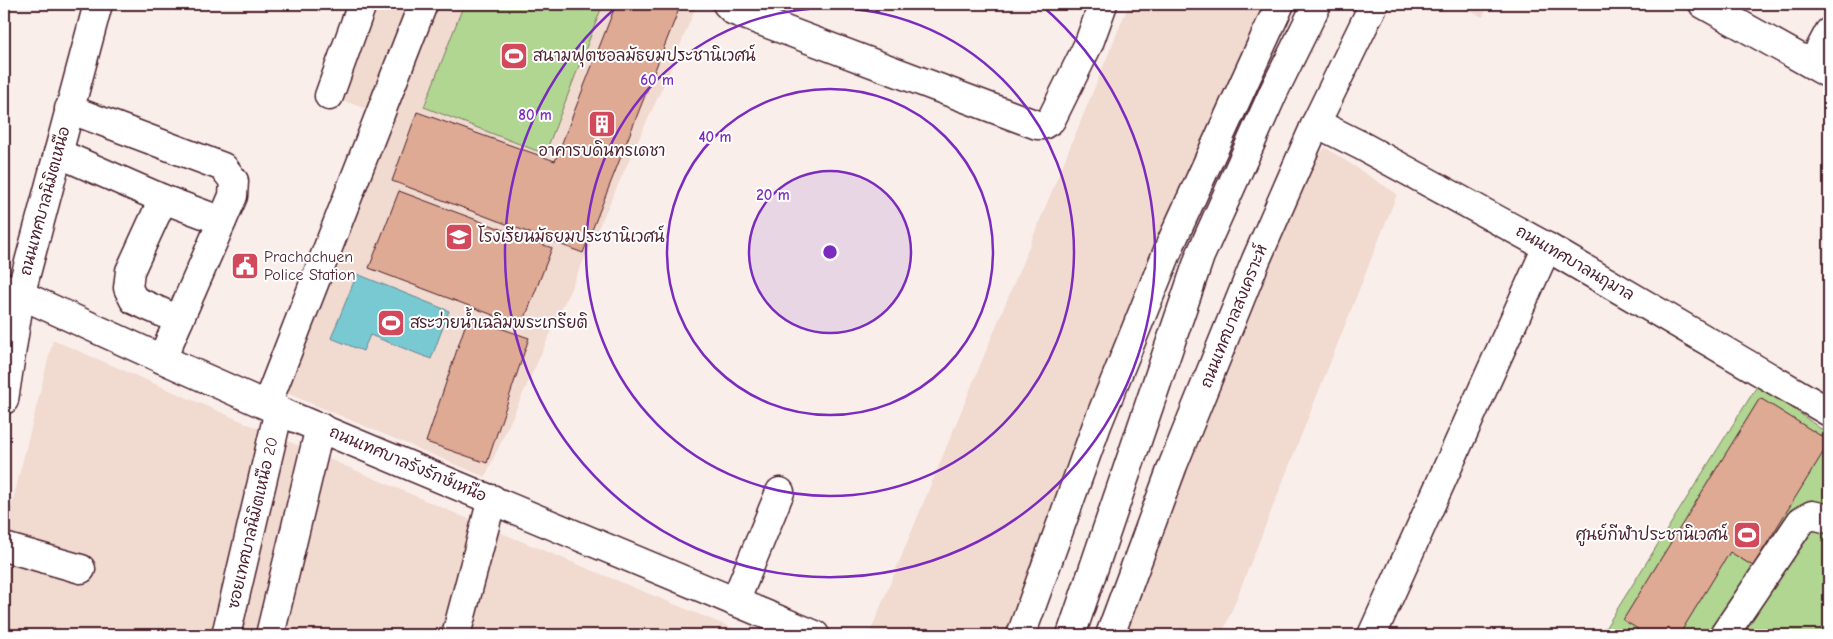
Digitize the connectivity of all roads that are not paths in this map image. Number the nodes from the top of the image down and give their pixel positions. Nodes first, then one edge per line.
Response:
1 (98, 4) edge
2 (362, 4) edge
3 (423, 4) edge
4 (727, 4) edge
5 (1104, 4) edge
6 (1280, 4) edge
7 (1317, 4) edge
8 (1374, 4) edge
9 (1703, 4) edge
10 (1829, 32) edge
11 (1820, 69) edge
12 (329, 96) dead end
13 (69, 109) junction
14 (1316, 123) junction
15 (58, 153) junction
16 (163, 198) junction
17 (222, 221) junction
18 (1547, 247) junction
19 (12, 291) edge
20 (178, 320) junction
21 (162, 360) junction
22 (4, 400) edge
23 (273, 407) junction
24 (1828, 407) edge
25 (320, 426) junction
26 (780, 492) dead end
27 (492, 499) junction
28 (1829, 519) edge
29 (4, 547) edge
30 (81, 569) dead end
31 (736, 602) junction
32 (771, 627) edge
33 (226, 635) edge
34 (270, 635) edge
35 (456, 635) edge
36 (814, 635) edge
37 (1021, 635) edge
38 (1071, 635) edge
39 (1110, 635) edge
40 (1372, 635) edge
41 (1724, 635) edge

1 - 13 street, ถนนเทศบาลนิมิตเหนือ
2 - 12 street
3 - 23 street, ซอยเทศบาลนิมิตเหนือ 20
4 - 5 street
6 - 37 street
7 - 38 street
8 - 14 street, ถนนเทศบาลสงเคราะห์
9 - 11 street
10 - 11 street
13 - 15 street, ถนนเทศบาลนิมิตเหนือ
13 - 17 street
14 - 18 street, ถนนเทศบาลนฤมาล
14 - 39 street, ถนนเทศบาลสงเคราะห์
15 - 16 street
15 - 19 street, ถนนเทศบาลนิมิตเหนือ
16 - 17 street
16 - 20 street
17 - 20 street
18 - 24 street, ถนนเทศบาลนฤมาล
18 - 40 street
19 - 21 street, ถนนเทศบาลรังรักษ์เหนือ
19 - 22 street, ถนนเทศบาลนิมิตเหนือ
20 - 21 street
21 - 23 street, ถนนเทศบาลรังรักษ์เหนือ
23 - 25 street, ถนนเทศบาลรังรักษ์เหนือ
23 - 33 street, ซอยเทศบาลนิมิตเหนือ 20
25 - 27 street, ถนนเทศบาลรังรักษ์เหนือ
25 - 34 street
26 - 31 street
27 - 31 street, ถนนเทศบาลรังรักษ์เหนือ
27 - 35 street
28 - 41 street
29 - 30 street
31 - 32 street, ถนนเทศบาลรังรักษ์เหนือ
32 - 36 street, ถนนเทศบาลรังรักษ์เหนือ

